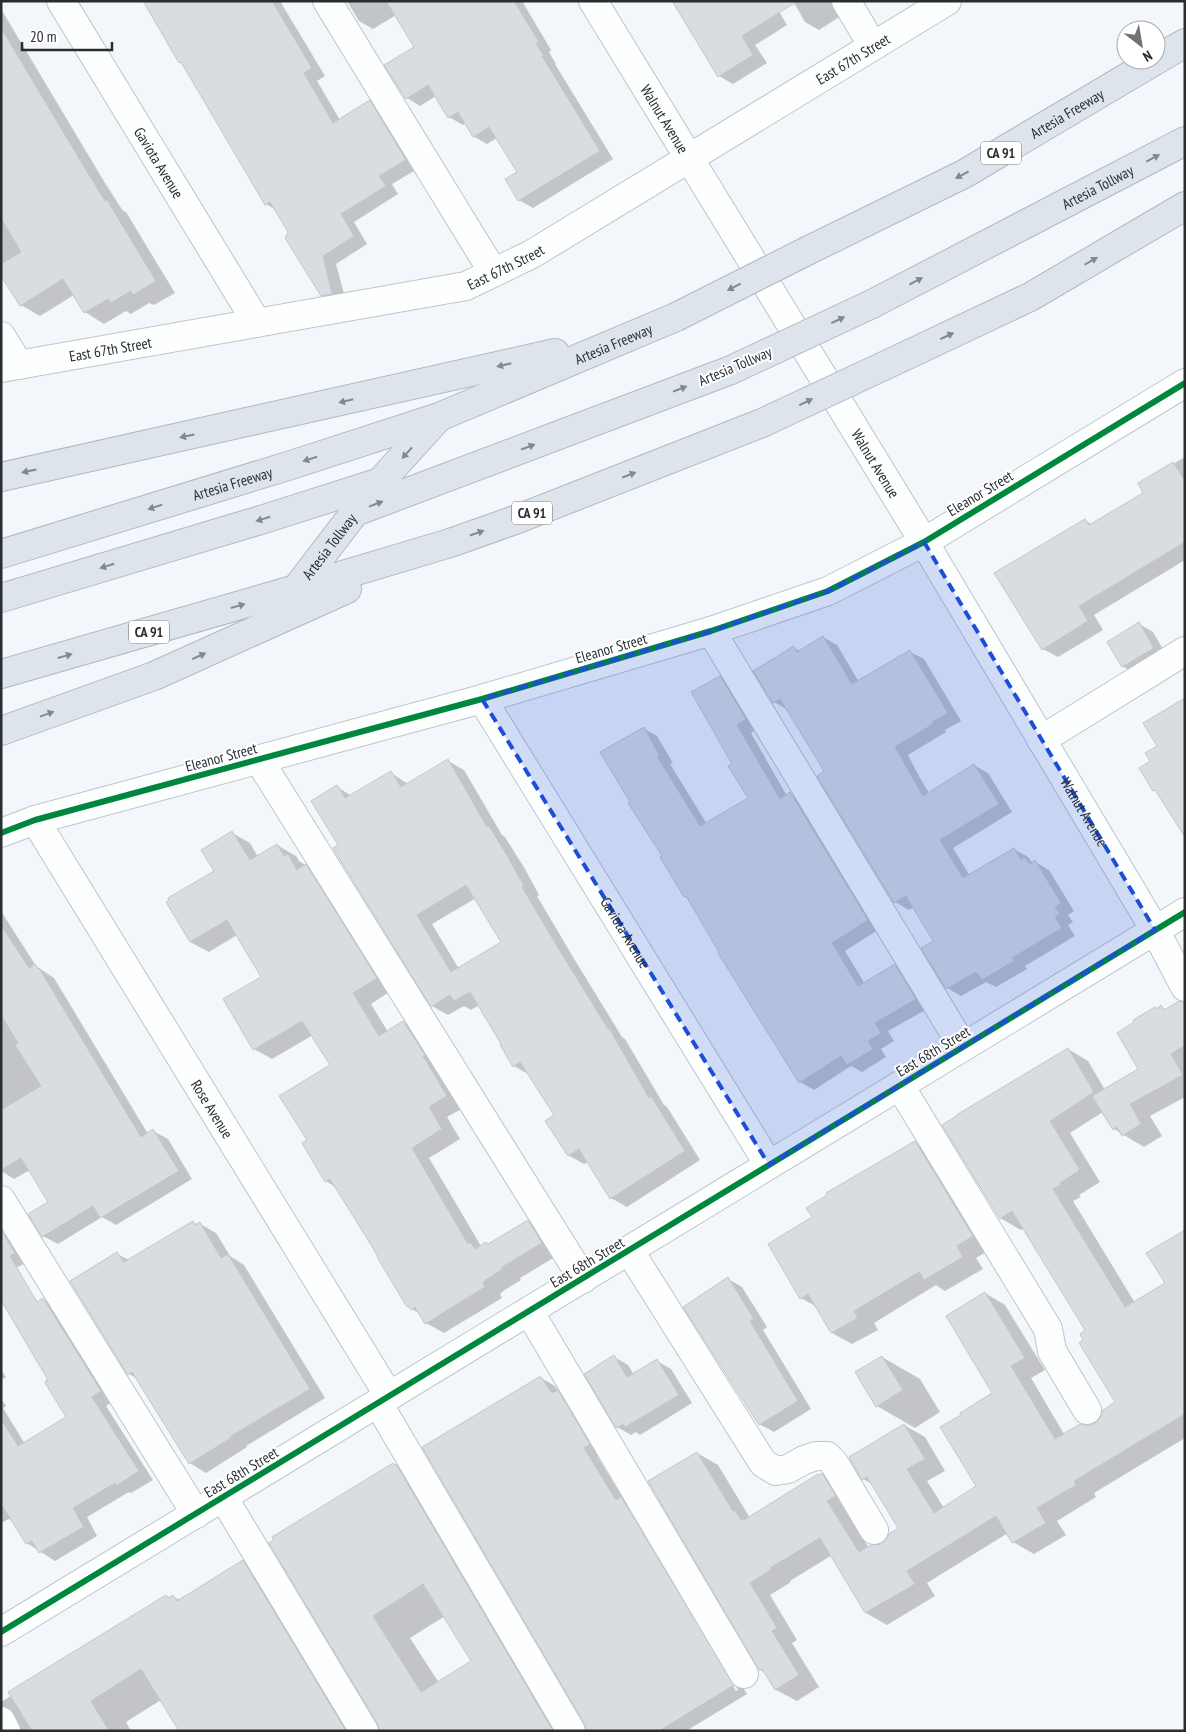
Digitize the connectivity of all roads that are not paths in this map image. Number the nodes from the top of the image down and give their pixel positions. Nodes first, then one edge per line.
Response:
1 (61, 1) edge
2 (327, 1) edge
3 (593, 1) edge
4 (846, 1) edge
5 (947, 1) edge
6 (1185, 43) edge
7 (873, 46) junction
8 (1185, 141) edge
9 (690, 159) junction
10 (1185, 206) edge
11 (493, 272) junction
12 (256, 323) junction
13 (1, 336) edge
14 (620, 339) junction
15 (10, 366) edge
16 (1185, 383) edge
17 (439, 417) junction
18 (1, 477) edge
19 (924, 542) junction
20 (450, 543) junction
21 (1, 554) edge
22 (296, 589) junction
23 (1, 598) edge
24 (711, 631) junction
25 (1185, 651) edge
26 (1, 674) edge
27 (482, 699) junction
28 (1, 731) edge
29 (1041, 740) junction
30 (259, 760) junction
31 (35, 820) junction
32 (1, 832) edge
33 (1185, 912) edge
34 (1155, 930) junction
35 (1185, 987) edge
36 (964, 1047) junction
37 (900, 1086) junction
38 (769, 1165) junction
39 (1, 1200) edge
40 (629, 1250) junction
41 (583, 1279) junction
42 (529, 1311) junction
43 (383, 1400) junction
44 (1087, 1410) dead end
45 (223, 1497) junction
46 (196, 1514) junction
47 (874, 1530) dead end
48 (1, 1632) edge
49 (744, 1674) dead end
50 (1, 1721) edge
51 (6, 1731) edge
52 (364, 1731) edge
53 (570, 1731) edge

1 - 12 street, Gaviota Avenue
2 - 11 street
3 - 9 street, Walnut Avenue
4 - 7 street
5 - 7 street, East 67th Street
6 -> 14 highway, Artesia Freeway / CA 91, bridge
7 - 9 street, East 67th Street
22 -> 8 highway, Artesia Tollway, bridge
9 - 11 street, East 67th Street
9 - 19 street, Walnut Avenue
20 -> 10 highway, CA 91, bridge
11 - 12 street, East 67th Street
12 - 15 street, East 67th Street
13 - 15 street
14 - 17 highway, Artesia Freeway / CA 91
14 -> 18 highway
16 - 19 street, Eleanor Street
17 -> 21 highway, Artesia Freeway / CA 91
17 -> 23 highway, Artesia Tollway
19 - 24 street, Eleanor Street
19 - 29 street, Walnut Avenue
20 - 22 highway, CA 91
28 -> 20 highway
26 -> 22 highway, CA 91
24 - 27 street, Eleanor Street
24 - 36 street
25 - 29 street
27 - 30 street, Eleanor Street
27 - 38 street, Gaviota Avenue
29 - 34 street, Walnut Avenue
30 - 31 street, Eleanor Street
30 - 41 street
31 - 32 street, Eleanor Street
31 - 43 street, Rose Avenue
33 - 34 street, East 68th Street
34 - 35 street, Walnut Avenue
34 - 36 street, East 68th Street
36 - 37 street, East 68th Street
37 - 38 street, East 68th Street
37 - 44 street
38 - 40 street, East 68th Street
39 - 46 street
40 - 41 street, East 68th Street
40 - 47 street
41 - 42 street, East 68th Street
42 - 43 street, East 68th Street
42 - 49 street
43 - 45 street, East 68th Street
43 - 53 street, Rose Avenue
45 - 46 street, East 68th Street
45 - 52 street
46 - 48 street, East 68th Street
50 - 51 street

